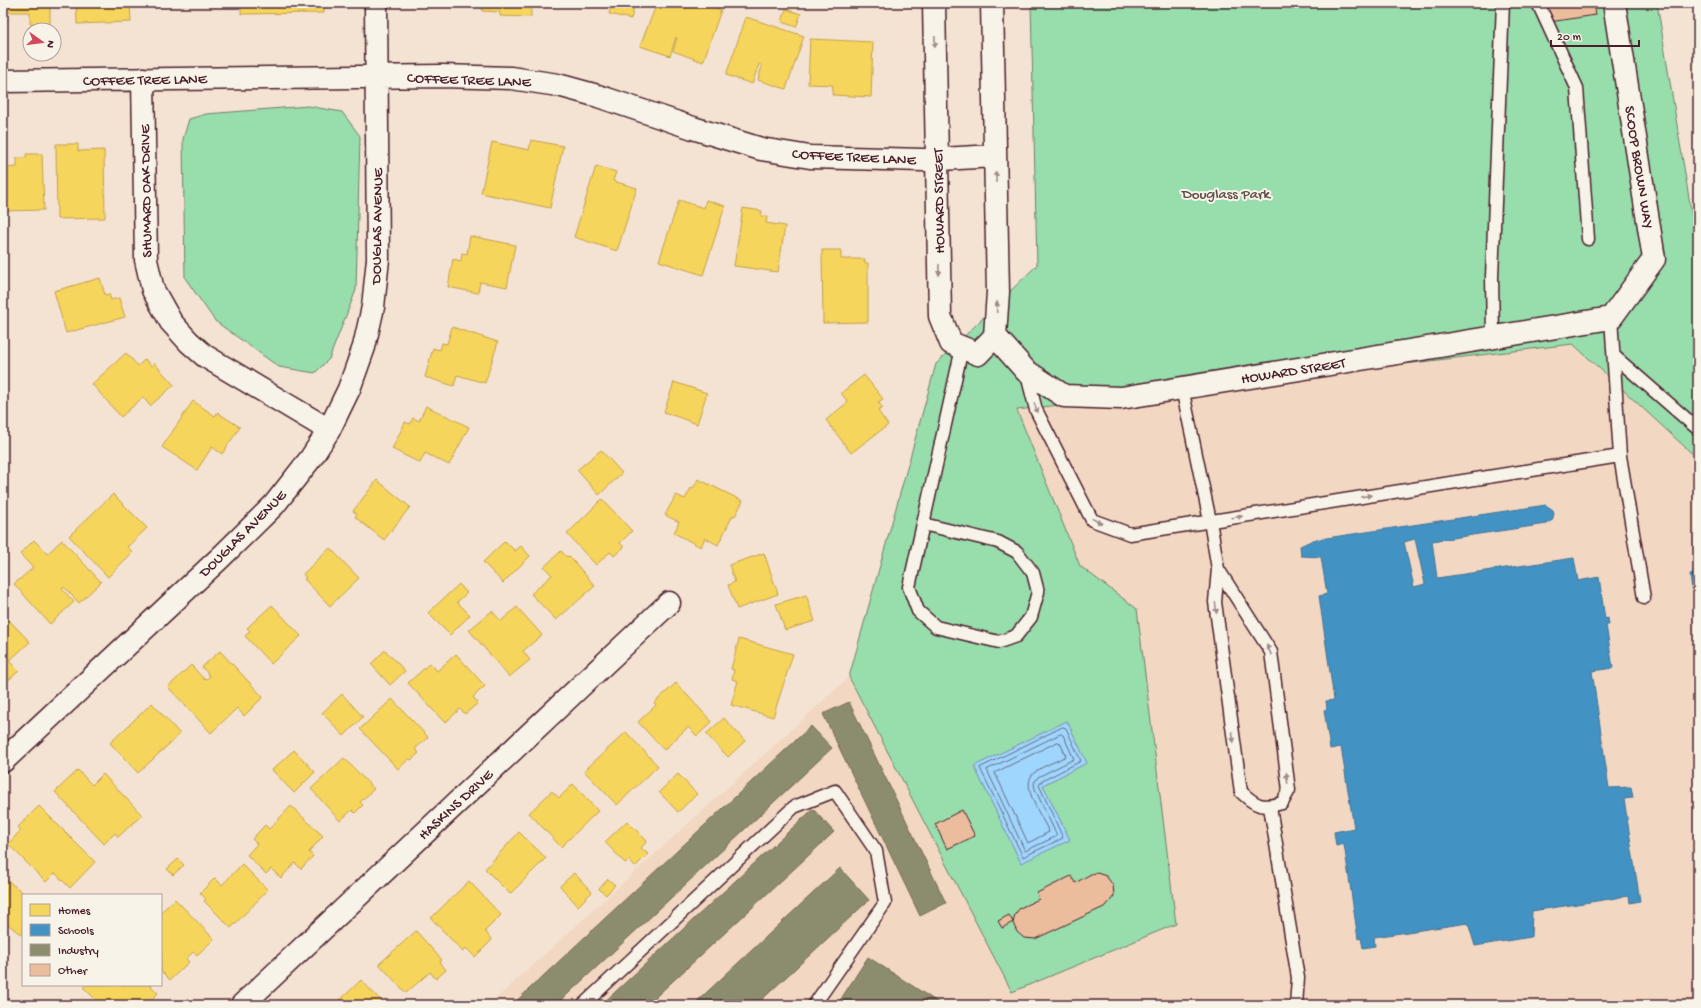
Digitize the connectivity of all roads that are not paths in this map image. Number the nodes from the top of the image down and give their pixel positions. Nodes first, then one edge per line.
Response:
1 (376, 3) edge
2 (934, 3) edge
3 (992, 3) edge
4 (1503, 3) edge
5 (1538, 3) edge
6 (1614, 3) edge
7 (376, 77) junction
8 (143, 79) junction
9 (3, 81) edge
10 (995, 156) junction
11 (938, 159) junction
12 (1588, 239) dead end
13 (1611, 318) junction
14 (995, 336) junction
15 (1493, 337) junction
16 (962, 348) junction
17 (1614, 356) junction
18 (1026, 371) junction
19 (1182, 388) junction
20 (1698, 429) edge
21 (328, 430) junction
22 (1620, 456) junction
23 (1210, 521) junction
24 (923, 524) junction
25 (1218, 569) junction
26 (1644, 598) dead end
27 (669, 603) dead end
28 (3, 761) edge
29 (1270, 807) junction
30 (242, 1005) edge
31 (583, 1005) edge
32 (814, 1005) edge
33 (1296, 1005) edge

1 - 7 street, DOUGLAS AVENUE
2 -> 11 street, HOWARD STREET
3 - 10 street
4 - 15 lane
5 - 12 lane
6 - 13 street, SCOOP BROWN WAY
7 - 8 street, COFFEE TREE LANE
7 - 11 street, COFFEE TREE LANE
7 - 21 street, DOUGLAS AVENUE
8 - 9 street, COFFEE TREE LANE
8 - 21 street, SHUMARD OAK DRIVE
10 - 11 street, COFFEE TREE LANE
14 -> 10 street
11 -> 16 street, HOWARD STREET
13 - 15 street, HOWARD STREET
13 - 17 lane
14 - 16 street
14 - 18 street, HOWARD STREET
15 - 19 street, HOWARD STREET
16 - 24 lane
17 - 20 lane
17 - 22 lane
18 - 19 street, HOWARD STREET
18 -> 23 lane
19 - 23 lane
21 - 28 street, DOUGLAS AVENUE
23 -> 22 lane
22 - 26 lane
23 - 25 lane
24 - 24 lane
25 -> 29 lane
29 -> 25 lane
27 - 30 street, HASKINS DRIVE
29 - 33 lane
31 - 32 lane

